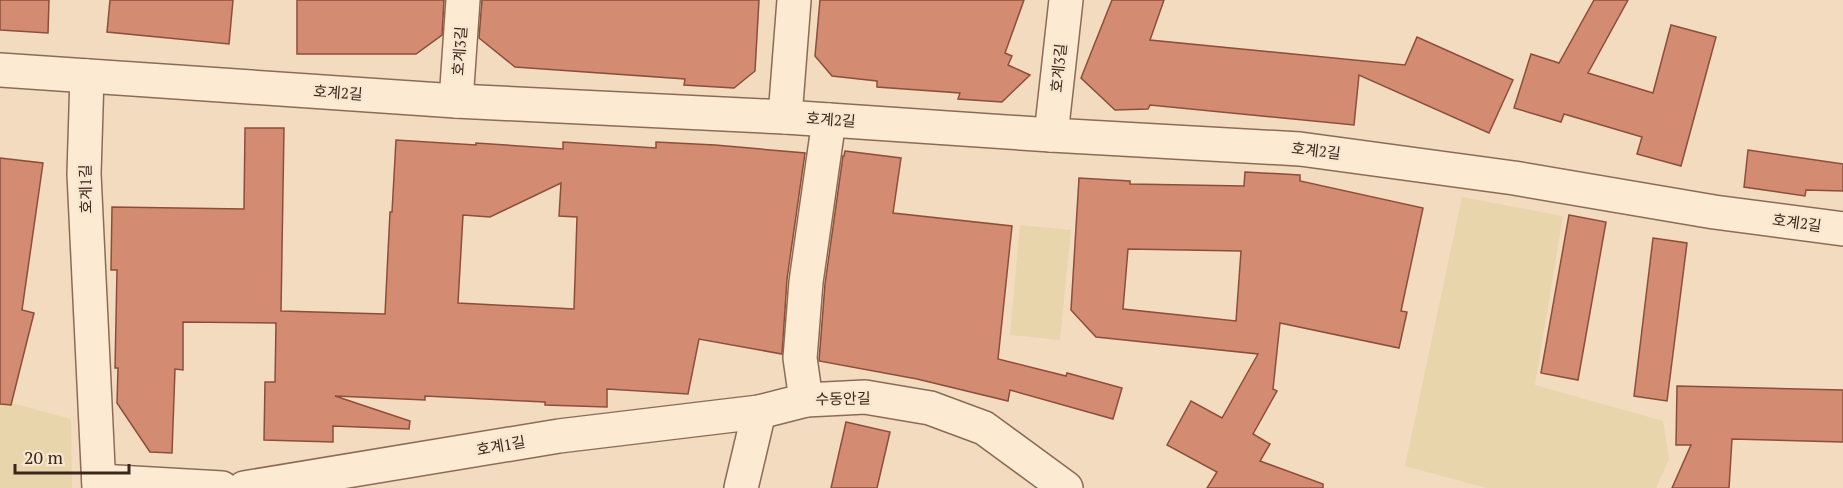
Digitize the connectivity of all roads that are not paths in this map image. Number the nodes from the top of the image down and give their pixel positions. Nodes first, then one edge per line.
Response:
1 (463, 0) edge
2 (794, 0) edge
3 (1066, 0) edge
4 (0, 70) edge
5 (87, 76) junction
6 (456, 101) junction
7 (785, 117) junction
8 (829, 120) junction
9 (1051, 135) junction
10 (1843, 229) edge
11 (806, 400) junction
12 (759, 412) junction
13 (99, 485) edge
14 (222, 488) edge
15 (244, 488) edge
16 (741, 488) edge
17 (1066, 488) edge

1 - 6 street, 호계3길
2 - 7 street, 호계2길
3 - 9 street, 호계3길
4 - 5 street, 호계2길
5 - 6 street, 호계2길
5 - 13 street, 호계1길
6 - 7 street, 호계2길
7 - 8 street, 호계2길
8 - 9 street, 호계2길
8 - 11 street, 수동안길
9 - 10 street, 호계2길
11 - 12 street, 호계1길
11 - 17 street, 수동안길
12 - 15 street, 호계1길
12 - 16 street
13 - 14 street, 호계1길

